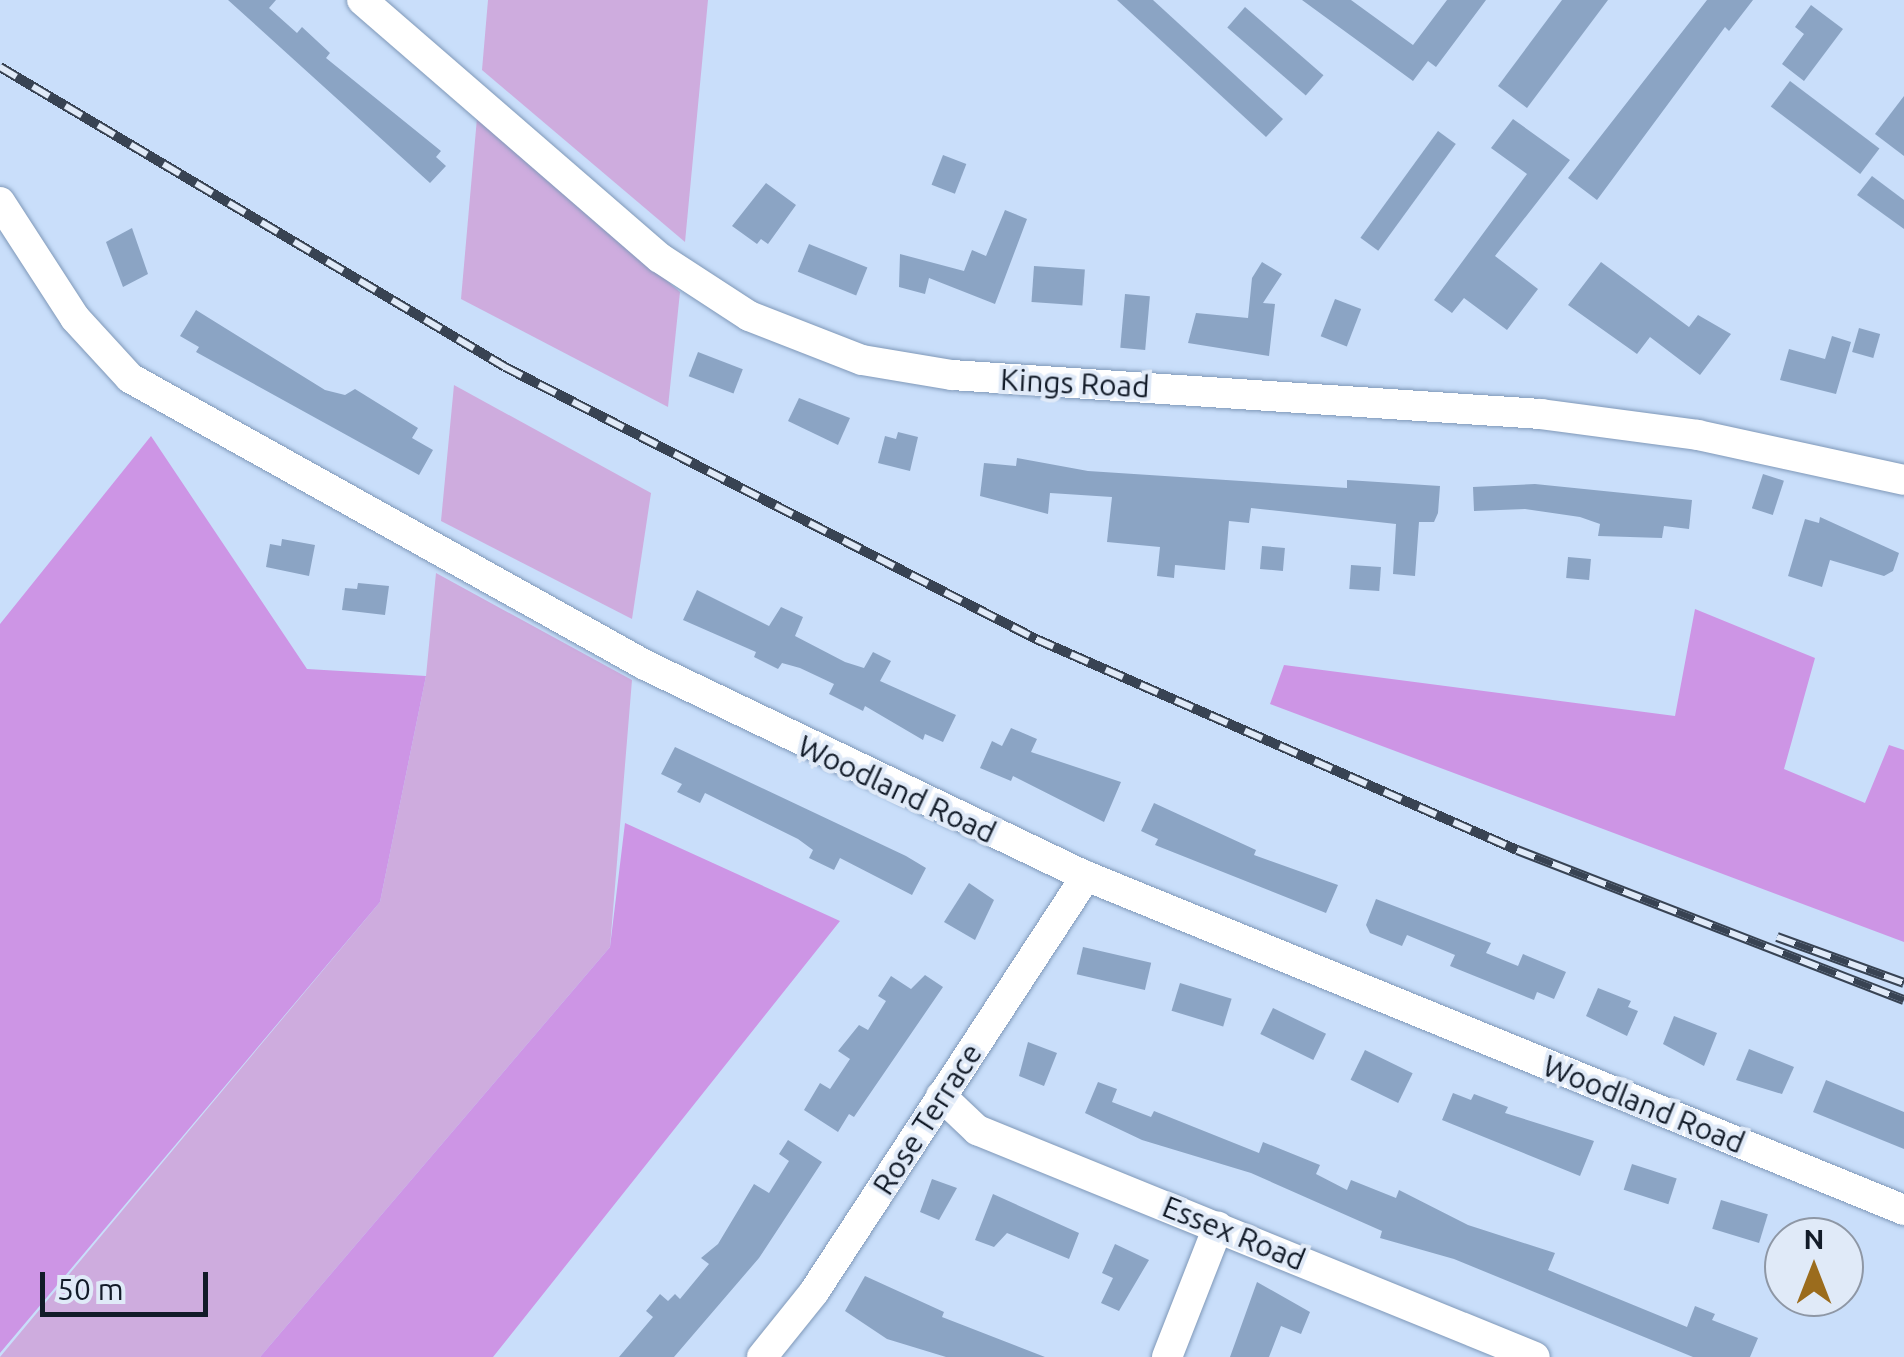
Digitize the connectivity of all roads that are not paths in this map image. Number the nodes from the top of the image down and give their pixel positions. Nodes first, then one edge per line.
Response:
1 (362, 0) edge
2 (0, 202) edge
3 (1904, 480) edge
4 (1086, 876) junction
5 (942, 1096) junction
6 (1904, 1210) edge
7 (1218, 1227) junction
8 (780, 1350) edge
9 (1520, 1354) edge
10 (1167, 1357) edge

1 - 3 street, Kings Road
2 - 4 street, Woodland Road
4 - 5 street, Rose Terrace
4 - 6 street, Woodland Road
5 - 7 street, Essex Road
5 - 8 street, Rose Terrace
7 - 9 street, Essex Road
7 - 10 street

